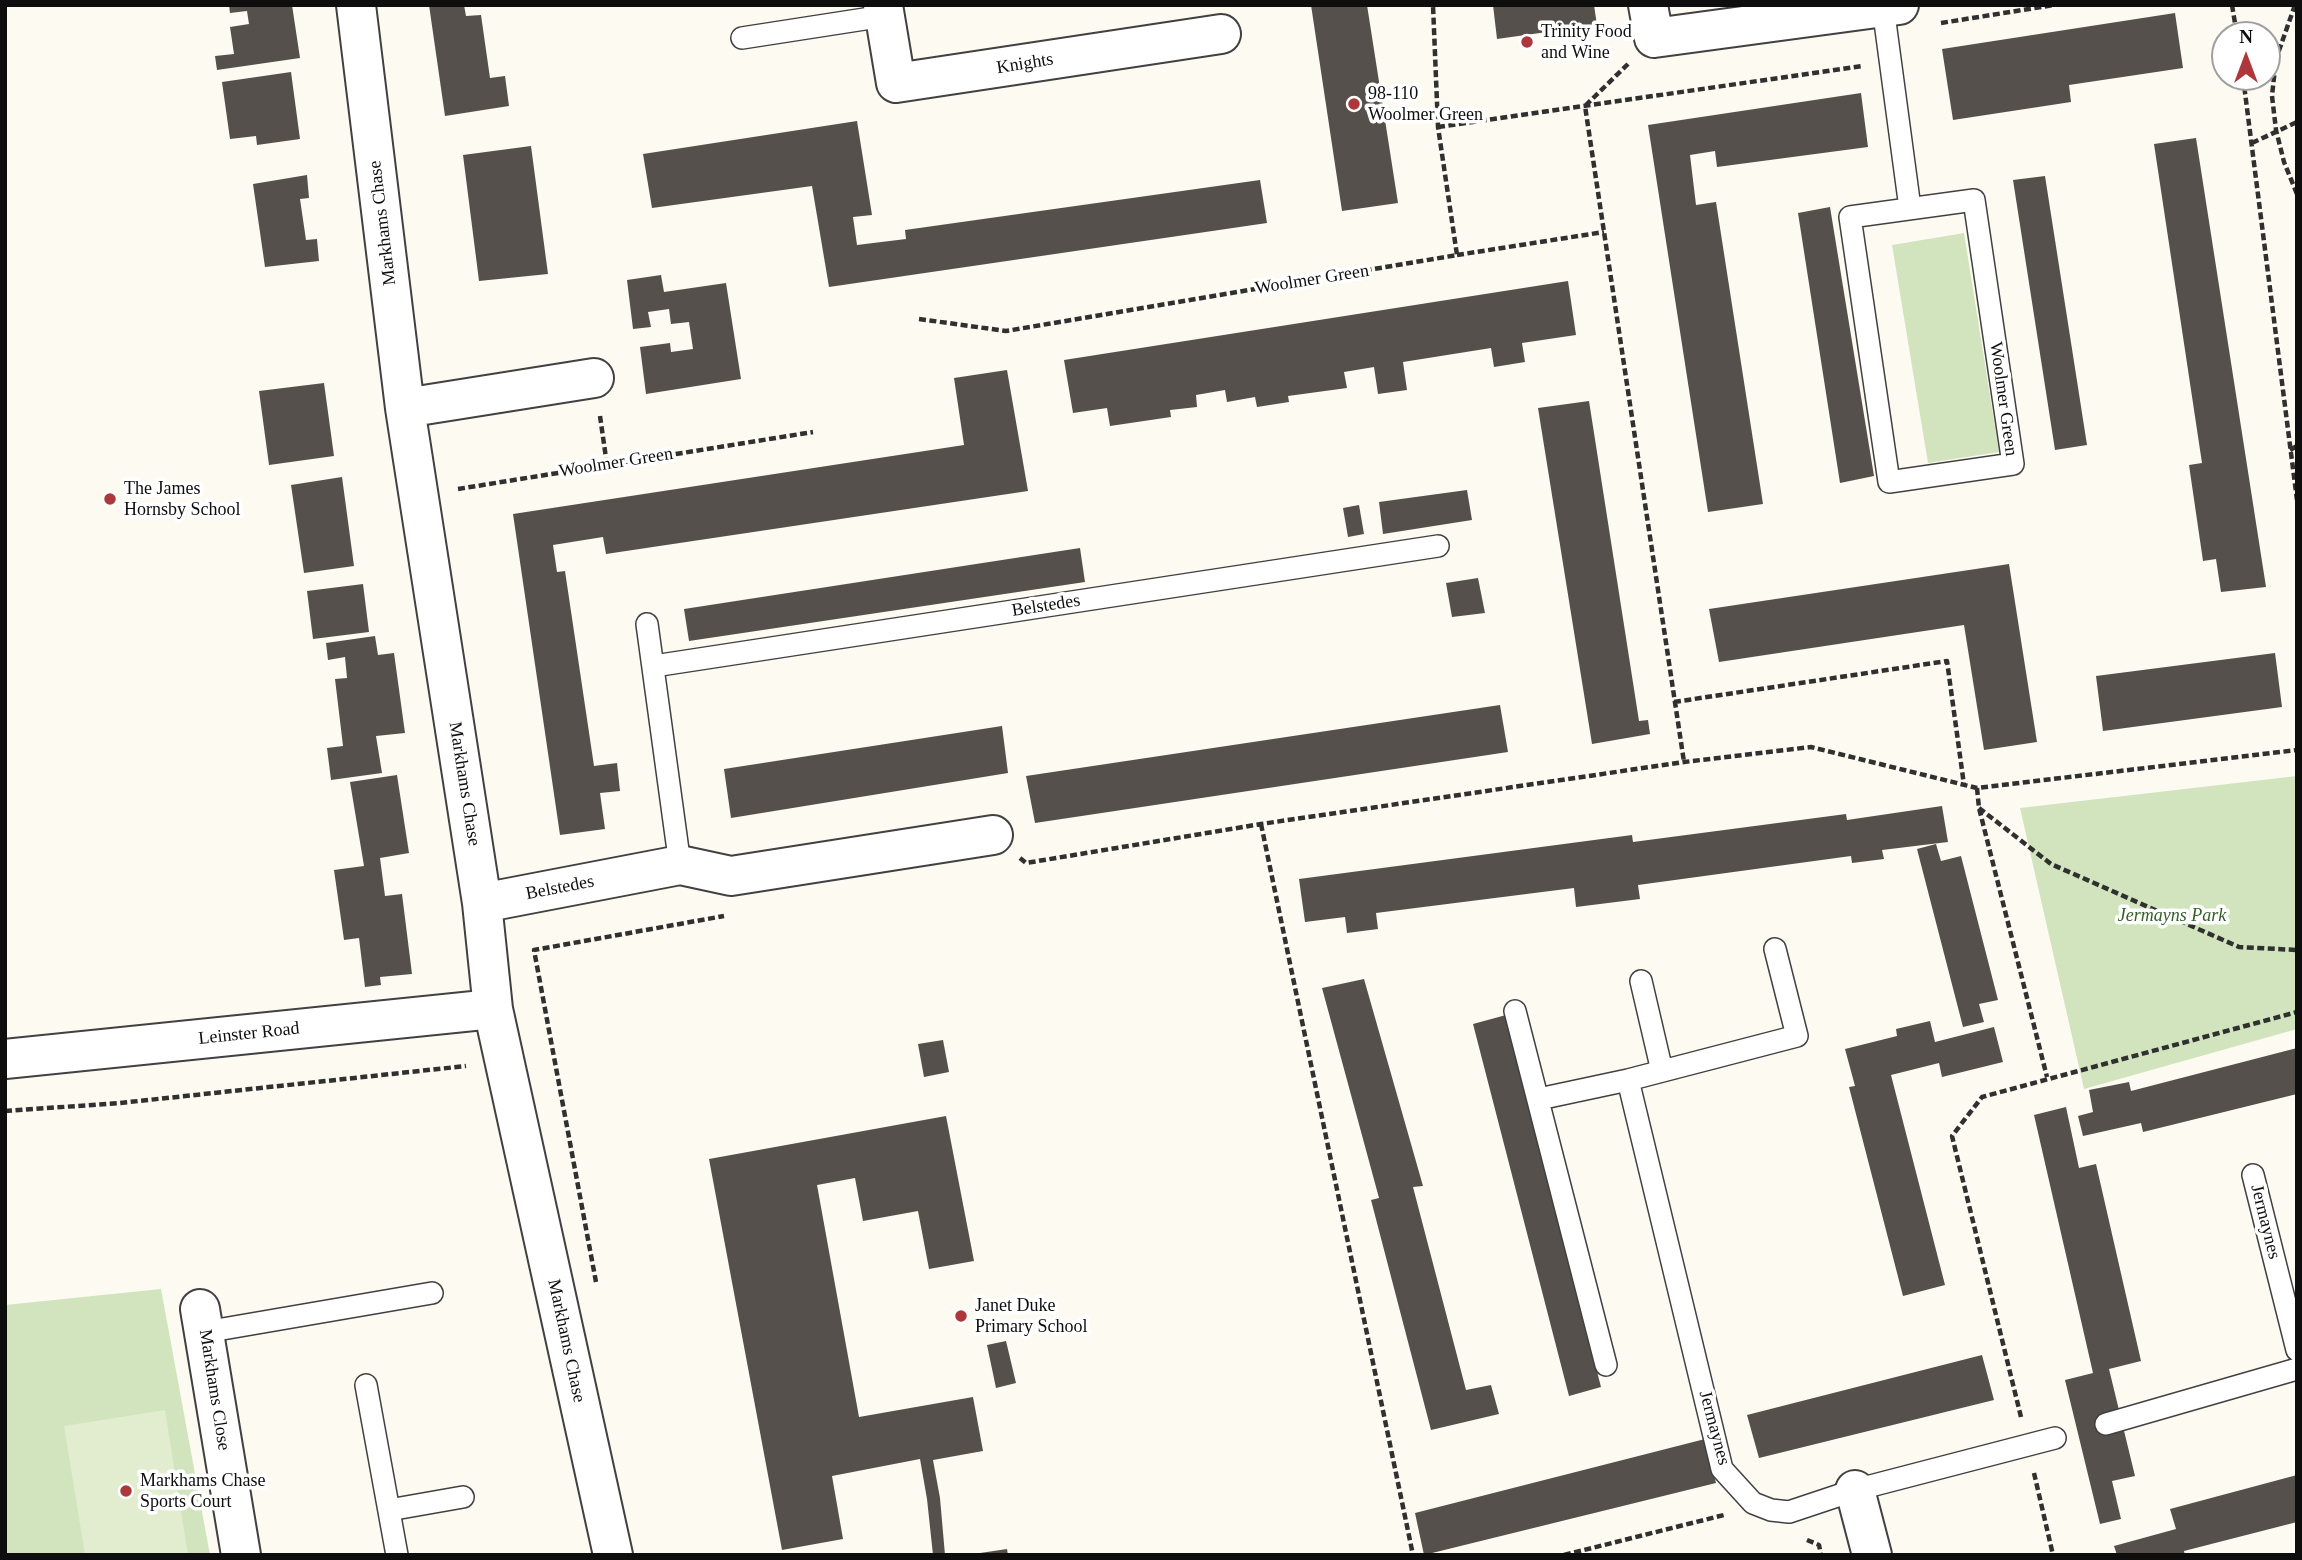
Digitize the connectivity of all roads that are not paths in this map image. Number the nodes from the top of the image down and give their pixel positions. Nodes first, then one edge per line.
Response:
1 (356, 5) edge
2 (1891, 6) edge
3 (883, 11) edge
4 (1651, 22) edge
5 (1221, 34) dead end
6 (742, 38) dead end
7 (1910, 208) junction
8 (594, 377) road end
9 (405, 408) junction
10 (1438, 546) dead end
11 (647, 624) dead end
12 (654, 666) junction
13 (993, 835) road end
14 (680, 865) junction
15 (482, 903) junction
16 (1775, 949) dead end
17 (1641, 981) dead end
18 (493, 1010) junction
19 (1515, 1011) dead end
20 (5, 1059) edge
21 (1662, 1071) junction
22 (1628, 1080) junction
23 (1539, 1099) junction
24 (2253, 1175) dead end
25 (432, 1293) dead end
26 (203, 1320) joint
27 (2297, 1350) edge
28 (1606, 1365) dead end
29 (2297, 1369) edge
30 (366, 1385) dead end
31 (2106, 1424) dead end
32 (2055, 1438) dead end
33 (1855, 1490) junction
34 (463, 1497) dead end
35 (389, 1510) junction
36 (241, 1555) edge
37 (397, 1555) edge
38 (613, 1555) edge
39 (1872, 1555) edge

1 - 9 street, Markhams Chase
2 - 4 street
2 - 7 lane
3 - 5 street, Knights
3 - 6 lane, Knights
7 - 7 lane, Woolmer Green
8 - 9 street
9 - 15 street, Markhams Chase
10 - 12 lane, Belstedes
11 - 12 lane
12 - 14 lane
13 - 14 street, Belstedes
14 - 15 street, Belstedes
15 - 18 street, Markhams Chase
16 - 21 lane
17 - 21 lane
18 - 20 street, Leinster Road
18 - 38 street, Markhams Chase
19 - 23 lane
21 - 22 lane
22 - 23 lane
22 - 33 lane, Jermaynes
23 - 28 lane
24 - 27 lane, Jermaynes
25 - 26 lane
26 - 36 street, Markhams Close
29 - 31 lane
30 - 35 lane
32 - 33 lane
33 - 39 street
34 - 35 lane
35 - 37 lane

